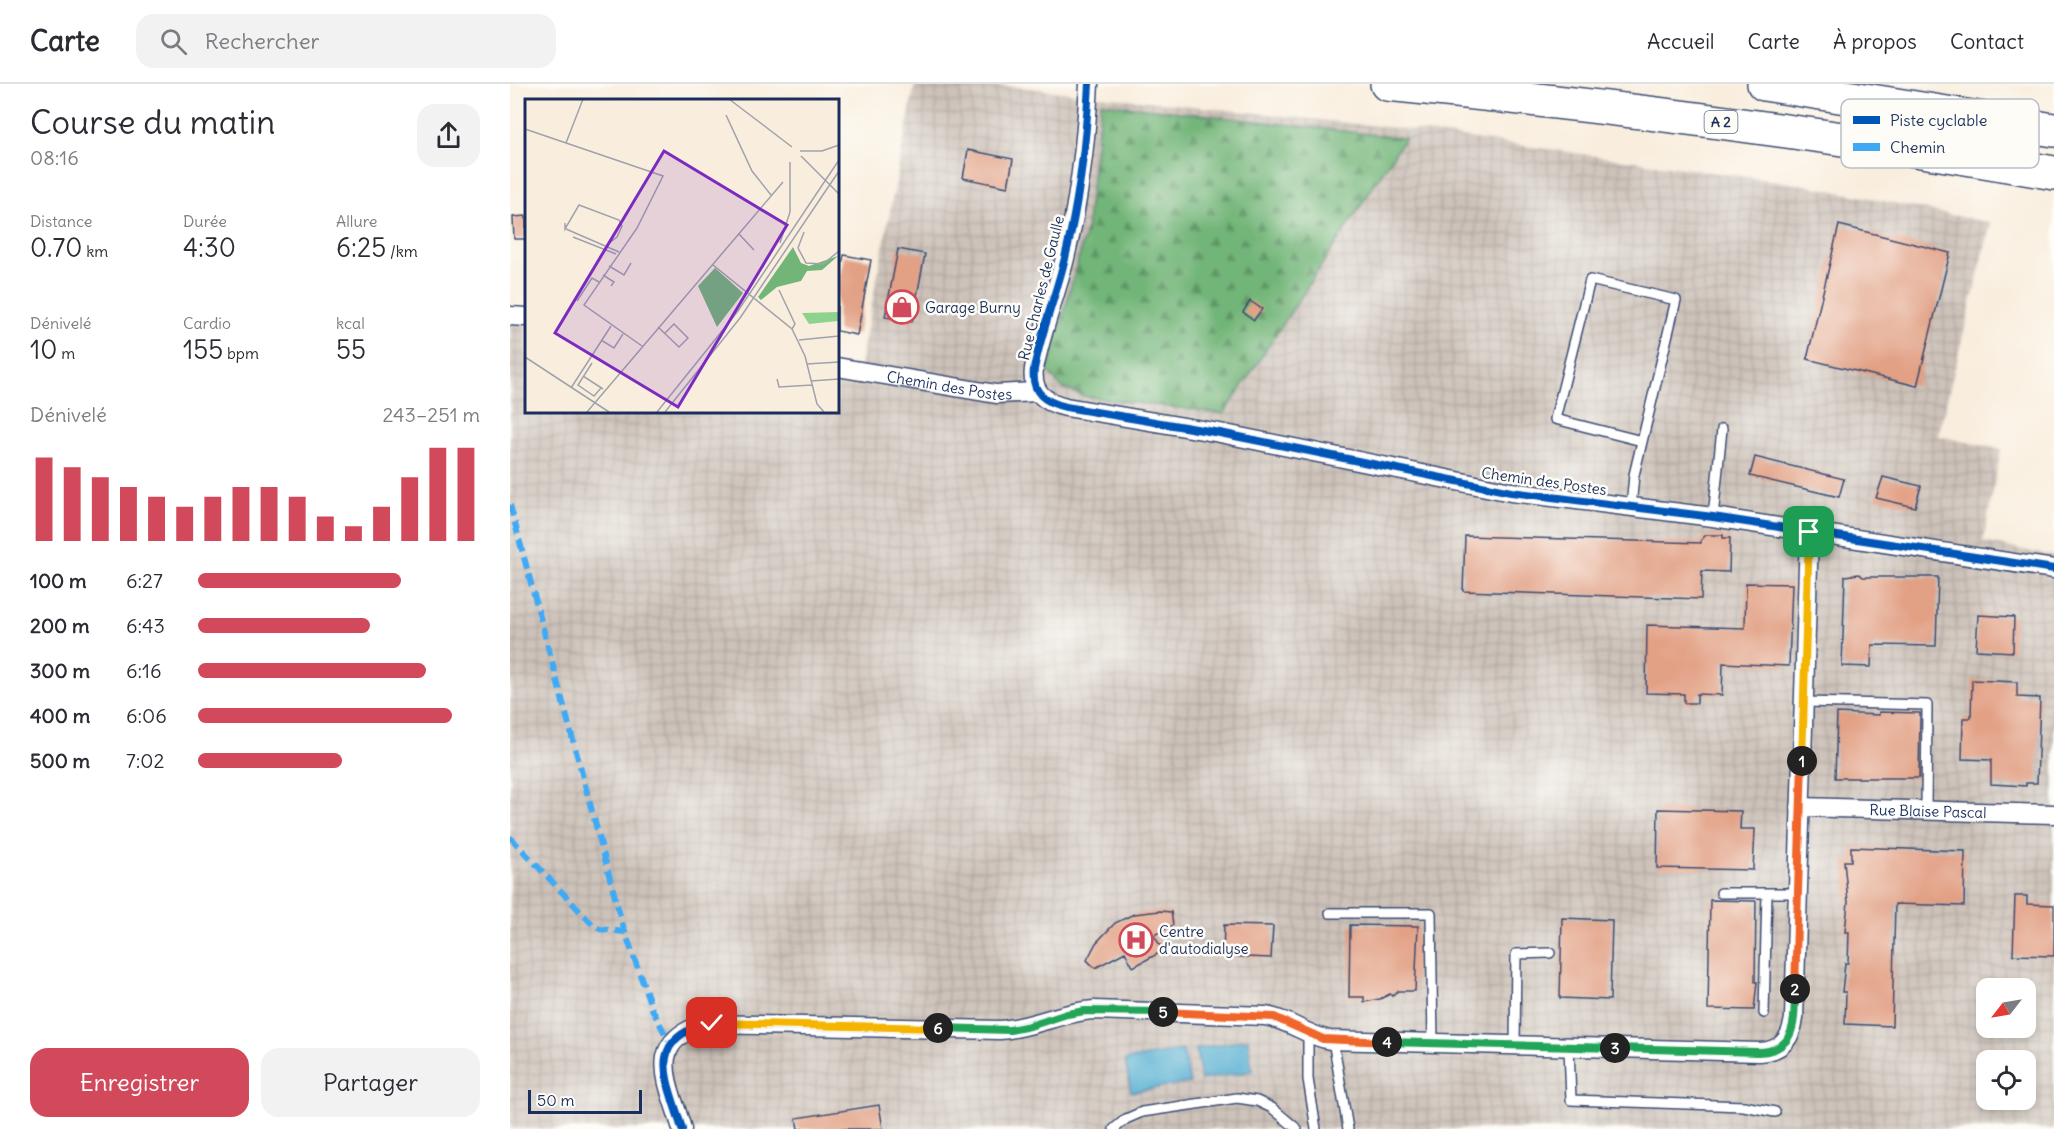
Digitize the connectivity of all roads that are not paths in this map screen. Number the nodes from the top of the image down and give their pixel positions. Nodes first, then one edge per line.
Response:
1 (1089, 84) edge
2 (1387, 84) edge
3 (1764, 84) edge
4 (1859, 99) edge
5 (2039, 128) edge
6 (2054, 130) edge
7 (1841, 140) edge
8 (2023, 168) edge
9 (2054, 173) edge
10 (510, 316) edge
11 (525, 317) edge
12 (838, 367) edge
13 (1037, 392) junction
14 (1722, 429) dead end
15 (1642, 441) junction
16 (1631, 507) junction
17 (1713, 517) junction
18 (1809, 532) junction
19 (2054, 568) edge
20 (1805, 702) junction
21 (1800, 807) junction
22 (1926, 810) junction
23 (2054, 814) edge
24 (1721, 893) dead end
25 (1767, 893) junction
26 (1798, 893) junction
27 (1330, 913) dead end
28 (1550, 953) dead end
29 (1764, 1013) dead end
30 (1308, 1034) junction
31 (1333, 1040) junction
32 (1433, 1043) junction
33 (1515, 1046) junction
34 (1569, 1047) junction
35 (1775, 1112) dead end
36 (682, 1129) edge
37 (1114, 1129) edge
38 (1297, 1129) edge
39 (1316, 1129) edge
40 (1348, 1129) edge

1 - 13 street, Rue Charles de Gaulle
2 - 7 highway, A 2
3 - 4 highway
5 - 6 highway
8 - 9 highway, A 2
10 - 11 street
12 - 13 street, Chemin des Postes
13 - 16 street, Chemin des Postes
14 - 17 lane
15 - 15 lane
15 - 16 lane
16 - 17 street, Chemin des Postes
17 - 18 street, Chemin des Postes
18 - 19 street, Chemin des Postes
18 - 20 street
20 - 21 street
20 - 22 lane
21 - 22 street, Rue Blaise Pascal
21 - 26 street
22 - 23 street, Rue Blaise Pascal
24 - 25 lane
25 - 26 lane
25 - 29 lane
26 - 34 street
27 - 32 lane
28 - 33 lane
30 - 31 street
30 - 36 street
30 - 39 lane
31 - 32 street
31 - 40 lane
32 - 33 street
33 - 34 street
34 - 35 lane
37 - 38 lane

